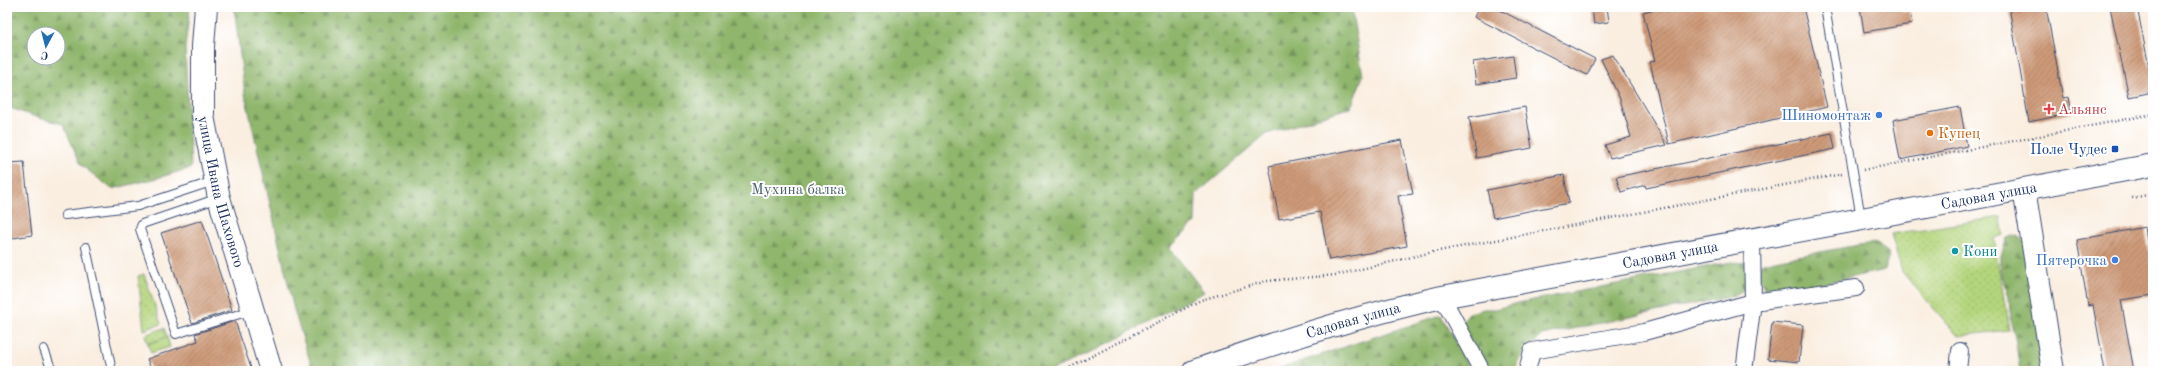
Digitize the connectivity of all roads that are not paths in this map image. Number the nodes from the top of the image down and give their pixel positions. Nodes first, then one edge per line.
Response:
1 (206, 7) edge
2 (1825, 7) edge
3 (2153, 165) edge
4 (217, 189) junction
5 (2024, 189) junction
6 (65, 215) dead end
7 (1861, 219) junction
8 (1752, 239) junction
9 (86, 247) dead end
10 (1856, 288) dead end
11 (1442, 297) junction
12 (1753, 302) junction
13 (253, 310) junction
14 (44, 349) dead end
15 (1960, 351) dead end
16 (52, 371) edge
17 (112, 371) edge
18 (271, 371) edge
19 (1194, 371) edge
20 (1482, 371) edge
21 (1527, 371) edge
22 (1744, 371) edge
23 (1958, 371) edge
24 (2054, 371) edge

1 - 4 main road, улица Ивана Шахового
2 - 7 lane
3 - 5 main road, Садовая улица
4 - 6 lane
4 - 13 main road, улица Ивана Шахового
4 - 13 lane
5 - 7 main road, Садовая улица
5 - 24 main road
7 - 8 main road, Садовая улица
8 - 11 main road, Садовая улица
8 - 12 street
9 - 17 lane
10 - 12 street
11 - 19 main road, Садовая улица
11 - 20 street
12 - 21 street
12 - 22 street
13 - 18 main road, улица Ивана Шахового
14 - 16 lane
15 - 23 street

